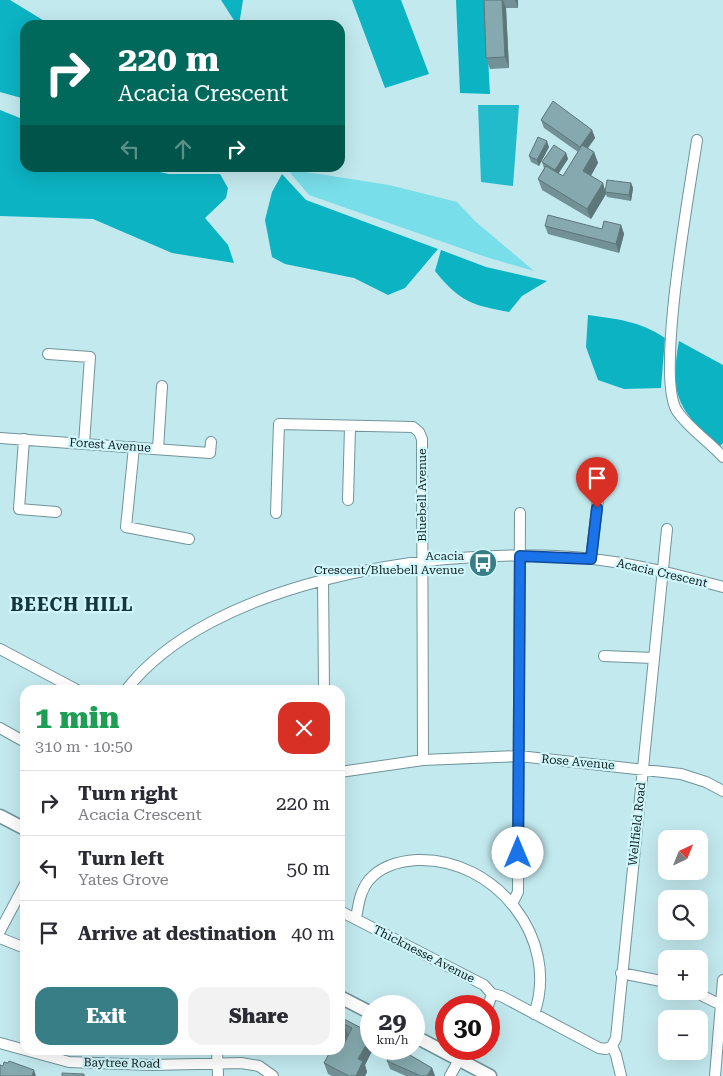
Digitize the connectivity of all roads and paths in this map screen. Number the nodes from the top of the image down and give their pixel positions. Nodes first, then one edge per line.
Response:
1 (697, 140) dead end
2 (48, 354) dead end
3 (162, 386) dead end
4 (350, 427) junction
5 (0, 438) edge
6 (24, 440) junction
7 (211, 442) dead end
8 (84, 444) junction
9 (134, 447) junction
10 (158, 449) junction
11 (723, 457) edge
12 (599, 491) dead end
13 (348, 500) dead end
14 (56, 512) dead end
15 (276, 513) dead end
16 (520, 513) dead end
17 (667, 529) dead end
18 (189, 539) dead end
19 (520, 556) junction
20 (591, 559) junction
21 (422, 562) junction
22 (662, 570) junction
23 (323, 580) junction
24 (723, 587) edge
25 (0, 649) edge
26 (604, 656) dead end
27 (654, 658) junction
28 (67, 685) edge
29 (131, 685) edge
30 (324, 685) edge
31 (0, 728) edge
32 (20, 739) edge
33 (519, 756) junction
34 (423, 760) junction
35 (642, 768) junction
36 (345, 771) edge
37 (723, 791) edge
38 (0, 816) edge
39 (20, 826) edge
40 (20, 893) edge
41 (512, 904) junction
42 (345, 914) edge
43 (356, 920) junction
44 (0, 931) edge
45 (0, 938) edge
46 (20, 946) edge
47 (621, 973) junction
48 (658, 980) edge
49 (723, 980) edge
50 (492, 994) joint
51 (708, 998) edge
52 (345, 999) edge
53 (722, 1005) edge
54 (360, 1007) edge
55 (534, 1014) junction
56 (0, 1043) edge
57 (612, 1046) junction
58 (20, 1049) edge
59 (44, 1055) edge
60 (217, 1055) edge
61 (459, 1060) edge
62 (470, 1060) edge
63 (217, 1064) junction
64 (218, 1076) edge
65 (272, 1076) edge
66 (450, 1076) edge
67 (490, 1076) edge
68 (621, 1076) edge
69 (715, 1076) edge

1 - 11 street
2 - 8 street
3 - 10 street
4 - 13 street
4 - 15 street, Bluebell Avenue
4 - 21 street, Bluebell Avenue
5 - 6 street, Forest Avenue
6 - 8 street, Forest Avenue
6 - 14 street
7 - 10 street, Forest Avenue
8 - 9 street, Forest Avenue
9 - 10 street, Forest Avenue
9 - 18 street
12 - 20 street
16 - 19 street
17 - 22 street, Wellfield Road
19 - 20 street, Acacia Crescent
19 - 21 street, Acacia Crescent
19 - 33 street
20 - 22 street, Acacia Crescent
21 - 23 street, Acacia Crescent
21 - 34 street, Bluebell Avenue
22 - 24 street, Acacia Crescent
22 - 27 street, Wellfield Road
23 - 29 street, Acacia Crescent
23 - 30 street
25 - 28 street
26 - 27 street
27 - 35 street, Wellfield Road
31 - 32 street
33 - 34 street, Rose Avenue
33 - 35 street, Rose Avenue
33 - 41 street
34 - 36 street, Rose Avenue
35 - 37 street, Rose Avenue
35 - 47 street, Wellfield Road
38 - 39 street
40 - 44 street
41 - 43 street
41 - 55 street
42 - 43 street, Thicknesse Avenue
43 - 50 street, Thicknesse Avenue
45 - 46 street
47 - 48 street
47 - 57 street, Wellfield Road
49 - 53 street
50 - 55 street, Thicknesse Avenue
51 - 53 street
52 - 54 street
53 - 69 street
55 - 57 street, Thicknesse Avenue
56 - 58 street, Baytree Road
57 - 68 street, Wellfield Road
59 - 63 street, Baytree Road
60 - 63 street
61 - 66 street
62 - 67 street
63 - 64 street
63 - 65 street, Baytree Road

